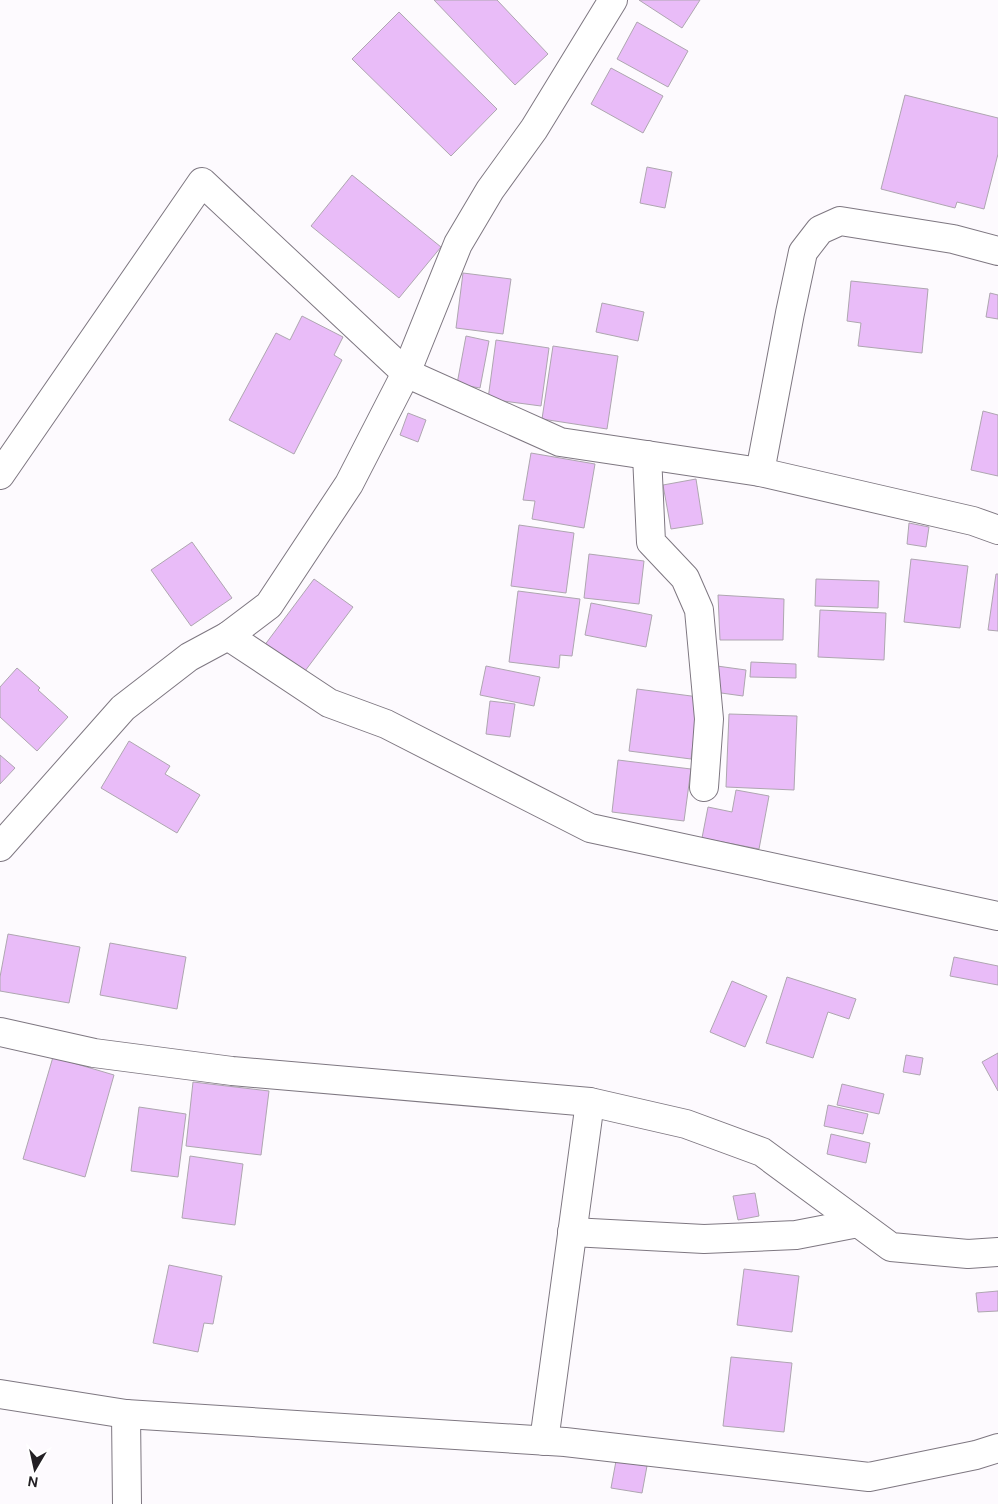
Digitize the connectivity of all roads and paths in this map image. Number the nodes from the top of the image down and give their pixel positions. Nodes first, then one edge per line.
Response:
1 (613, 0) edge
2 (998, 251) edge
3 (406, 373) junction
4 (647, 455) junction
5 (760, 472) junction
6 (0, 475) edge
7 (998, 530) edge
8 (228, 636) junction
9 (704, 786) dead end
10 (0, 847) edge
11 (998, 916) edge
12 (0, 1032) edge
13 (590, 1102) junction
14 (858, 1223) junction
15 (572, 1232) junction
16 (998, 1252) edge
17 (0, 1394) edge
18 (126, 1414) junction
19 (544, 1441) junction
20 (998, 1448) edge
21 (127, 1504) edge

1 - 3 street
2 - 5 street
3 - 4 street
3 - 6 street
3 - 8 street
4 - 5 street
4 - 9 street
5 - 7 street
8 - 10 street
8 - 11 street
12 - 13 street
13 - 14 street
13 - 15 street
14 - 15 street
14 - 16 street
15 - 19 street
17 - 18 street
18 - 19 street
18 - 21 street
19 - 20 street

